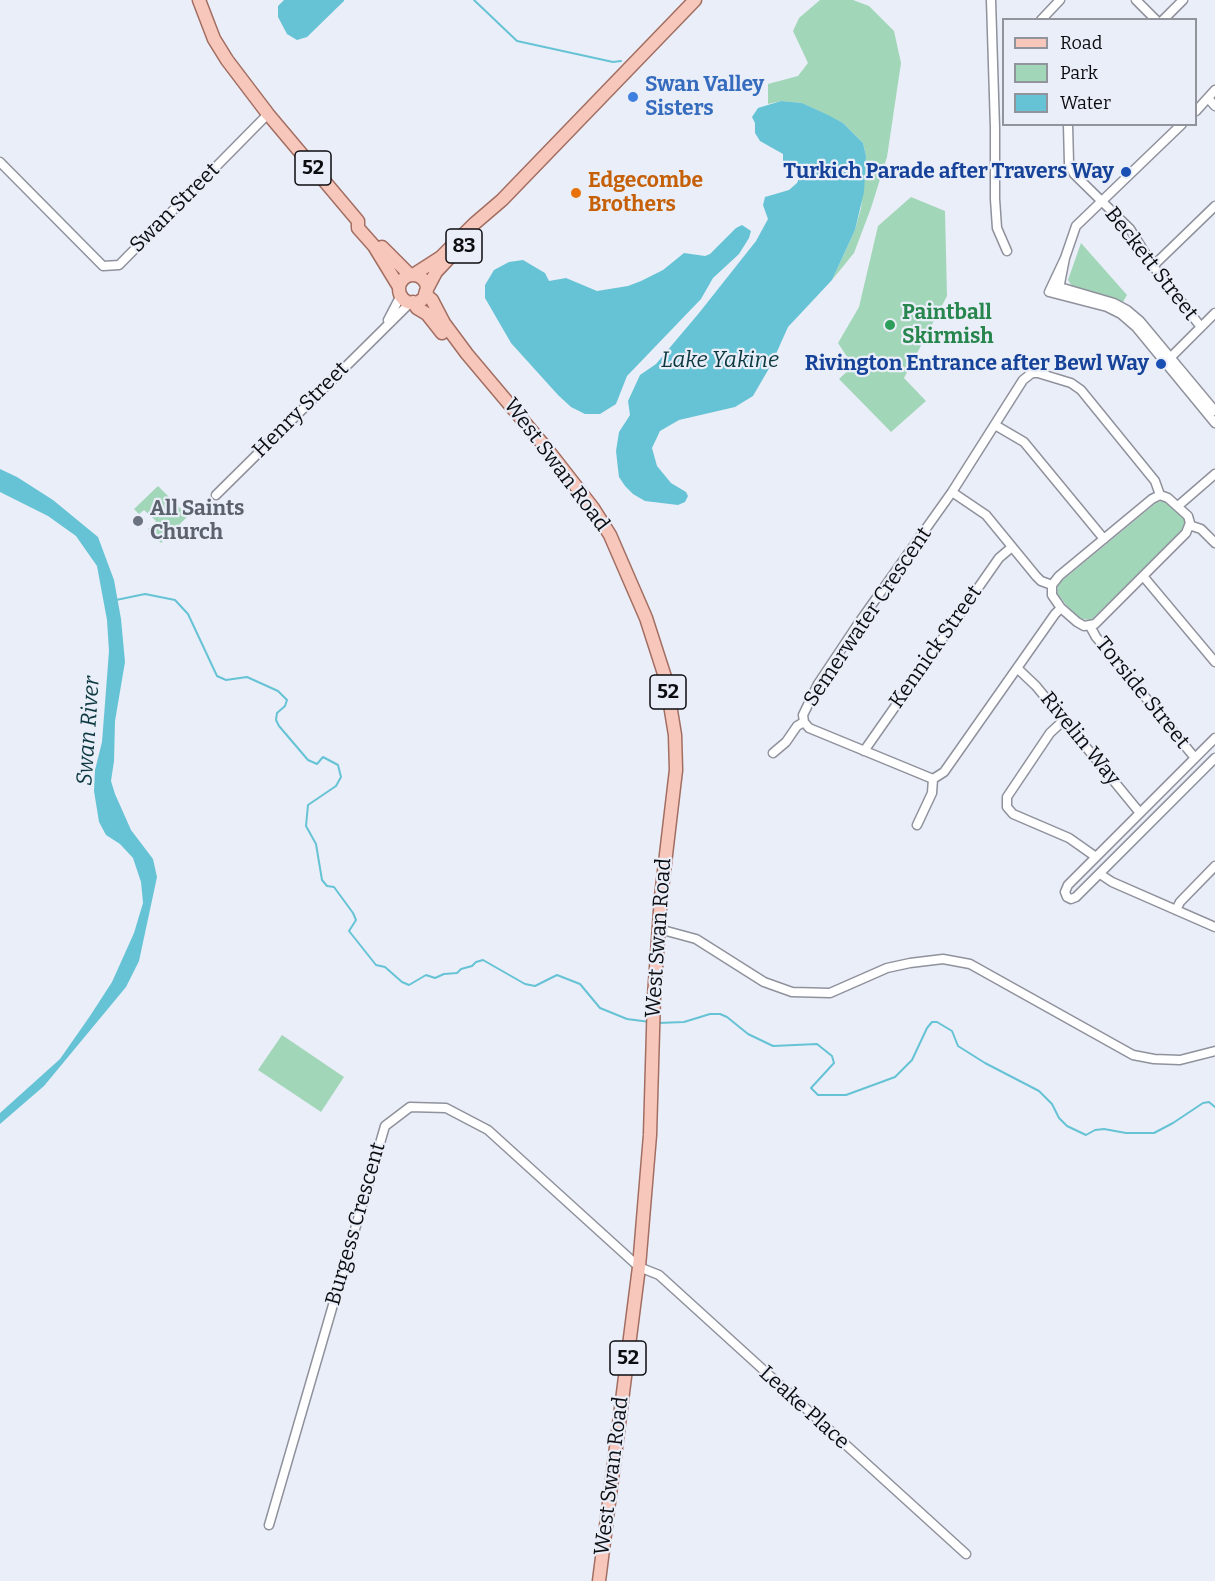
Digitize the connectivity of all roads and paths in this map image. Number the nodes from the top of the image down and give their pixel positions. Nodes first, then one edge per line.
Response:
1 (199, 0) edge
2 (696, 0) edge
3 (991, 0) edge
4 (1060, 0) edge
5 (1136, 0) edge
6 (1183, 0) edge
7 (1043, 18) edge
8 (1154, 18) edge
9 (1165, 18) edge
10 (1215, 90) edge
11 (1208, 98) junction
12 (1215, 106) edge
13 (1197, 110) edge
14 (268, 114) junction
15 (1068, 126) edge
16 (1180, 126) edge
17 (0, 162) edge
18 (502, 200) junction
19 (1102, 202) junction
20 (1215, 206) edge
21 (358, 222) junction
22 (1007, 251) dead end
23 (1153, 266) junction
24 (412, 275) junction
25 (426, 292) junction
26 (406, 297) junction
27 (1215, 313) edge
28 (1201, 327) junction
29 (467, 354) junction
30 (1168, 360) junction
31 (1215, 411) edge
32 (1215, 422) edge
33 (995, 425) junction
34 (1215, 474) edge
35 (952, 492) junction
36 (216, 495) dead end
37 (1160, 495) junction
38 (1178, 506) junction
39 (1190, 525) junction
40 (1104, 539) junction
41 (1215, 543) edge
42 (1012, 547) junction
43 (1143, 576) junction
44 (1052, 585) junction
45 (1061, 608) junction
46 (1090, 626) junction
47 (1215, 662) edge
48 (1017, 668) junction
49 (1064, 720) junction
50 (804, 722) junction
51 (1215, 738) edge
52 (864, 751) junction
53 (773, 753) dead end
54 (1195, 758) junction
55 (1215, 758) edge
56 (933, 779) junction
57 (1140, 813) junction
58 (918, 825) dead end
59 (1096, 857) junction
60 (1215, 866) edge
61 (1100, 874) junction
62 (1176, 910) junction
63 (1215, 927) edge
64 (659, 929) junction
65 (1215, 1051) edge
66 (639, 1267) junction
67 (269, 1525) dead end
68 (966, 1554) dead end
69 (599, 1581) edge

1 - 14 main road, West Swan Road / 52
2 - 18 main road, 83
3 - 22 street
4 - 7 street
5 - 8 street
6 - 9 street
10 - 11 street
11 - 12 street
11 - 13 street
14 - 17 street, Swan Street
14 - 21 main road, West Swan Road / 52
15 - 19 street, Beckett Street
16 - 19 street
18 - 24 main road, 83
18 - 25 main road, 83
19 - 23 street, Beckett Street
19 - 30 street
20 - 23 street
21 - 24 main road, West Swan Road / 52
21 - 26 main road, West Swan Road / 52
23 - 28 street, Beckett Street
24 - 25 main road, 52
24 - 26 main road
25 - 26 main road
25 - 29 main road, West Swan Road / 52
26 - 29 main road, West Swan Road / 52
26 - 36 street, Henry Street
27 - 28 street
28 - 30 street
29 - 64 main road, West Swan Road / 52
30 - 31 street
30 - 32 street
33 - 35 street, Semerwater Crescent
33 - 37 street, Semerwater Crescent
33 - 40 street
34 - 38 street
35 - 42 street
35 - 50 street, Semerwater Crescent
37 - 38 street
37 - 40 street
38 - 39 street
39 - 41 street
39 - 43 street
40 - 44 street
42 - 44 street
42 - 52 street, Kennick Street
43 - 46 street
43 - 47 street
44 - 45 street
45 - 46 street
45 - 48 street
46 - 54 street, Torside Street
48 - 49 street, Rivelin Way
48 - 56 street
49 - 57 street, Rivelin Way
49 - 59 street
50 - 52 street, Semerwater Crescent
50 - 53 street
51 - 54 street
52 - 56 street, Semerwater Crescent
54 - 57 street
55 - 61 street
56 - 58 street
57 - 59 street
59 - 61 street
60 - 62 street
61 - 62 street
62 - 63 street
64 - 65 street
64 - 66 main road, West Swan Road / 52
66 - 67 street, Burgess Crescent
66 - 68 street, Leake Place
66 - 69 main road, West Swan Road / 52

